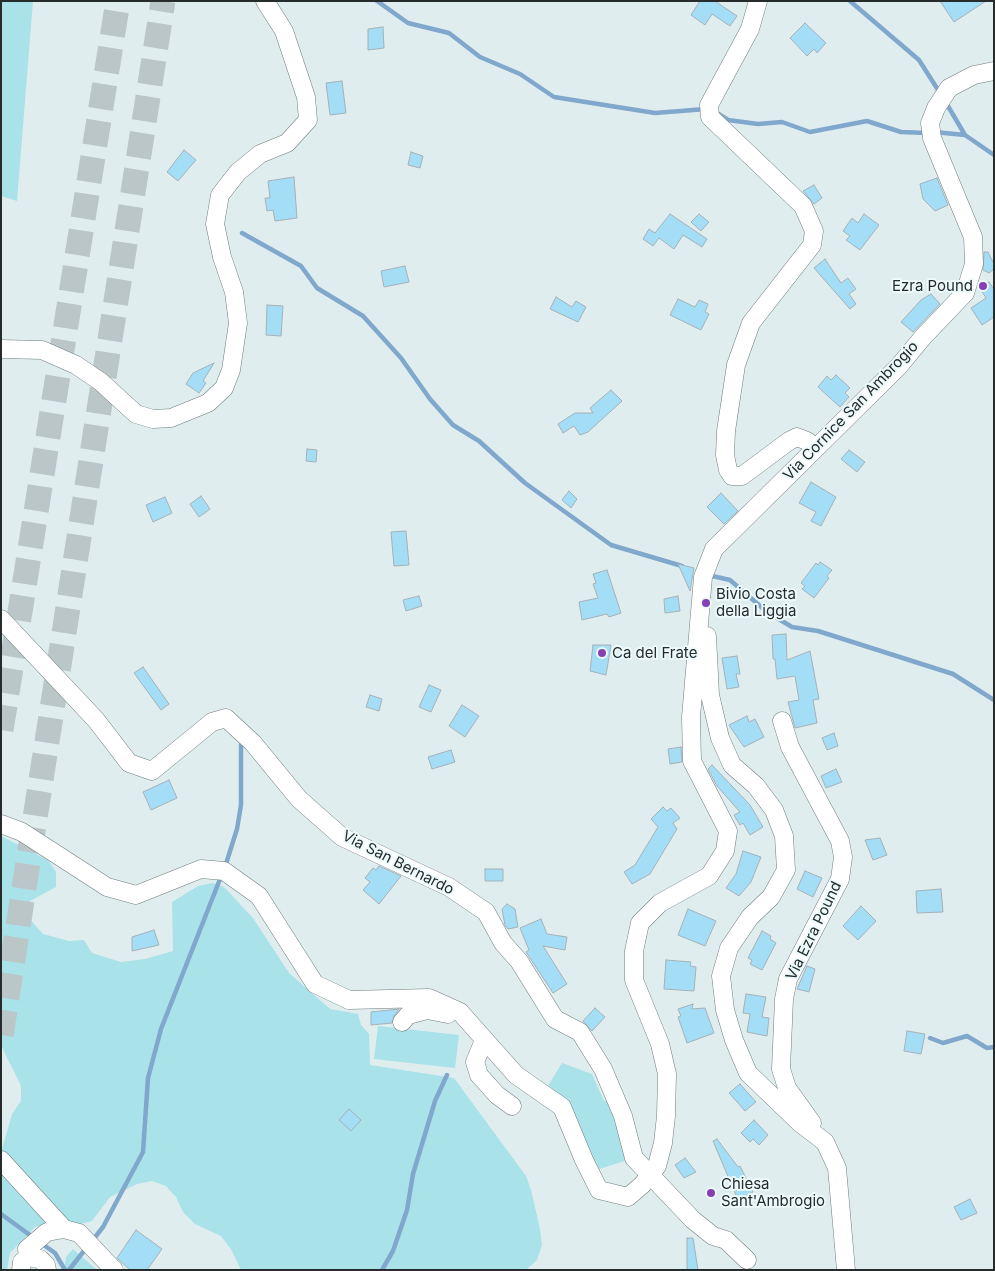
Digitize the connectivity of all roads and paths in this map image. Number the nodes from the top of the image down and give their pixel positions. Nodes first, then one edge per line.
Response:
1 (265, 1) edge
2 (758, 1) edge
3 (994, 71) edge
4 (1, 349) edge
5 (815, 448) junction
6 (701, 606) junction
7 (1, 619) edge
8 (782, 721) dead end
9 (1, 824) edge
10 (467, 1021) junction
11 (402, 1022) dead end
12 (484, 1040) junction
13 (512, 1106) dead end
14 (825, 1142) junction
15 (1, 1160) edge
16 (649, 1175) junction
17 (64, 1229) junction
18 (747, 1260) dead end
19 (25, 1263) edge
20 (47, 1270) edge
21 (114, 1270) edge
22 (846, 1270) edge

1 - 4 street
2 - 5 street
3 - 5 street, Via Cornice San Ambrogio
5 - 6 street, Via Cornice San Ambrogio
6 - 14 street, Via Cornice San Ambrogio
6 - 16 street, Via Cornice San Ambrogio
7 - 16 street, Via San Bernardo
8 - 14 street, Via Ezra Pound
9 - 10 street, Via Cornice San Ambrogio
10 - 11 street
10 - 12 street, Via Cornice San Ambrogio
12 - 13 street
12 - 16 street, Via Cornice San Ambrogio
14 - 22 street, Via Cornice San Ambrogio
15 - 17 street
16 - 18 street
17 - 19 street
17 - 21 street
19 - 20 street

